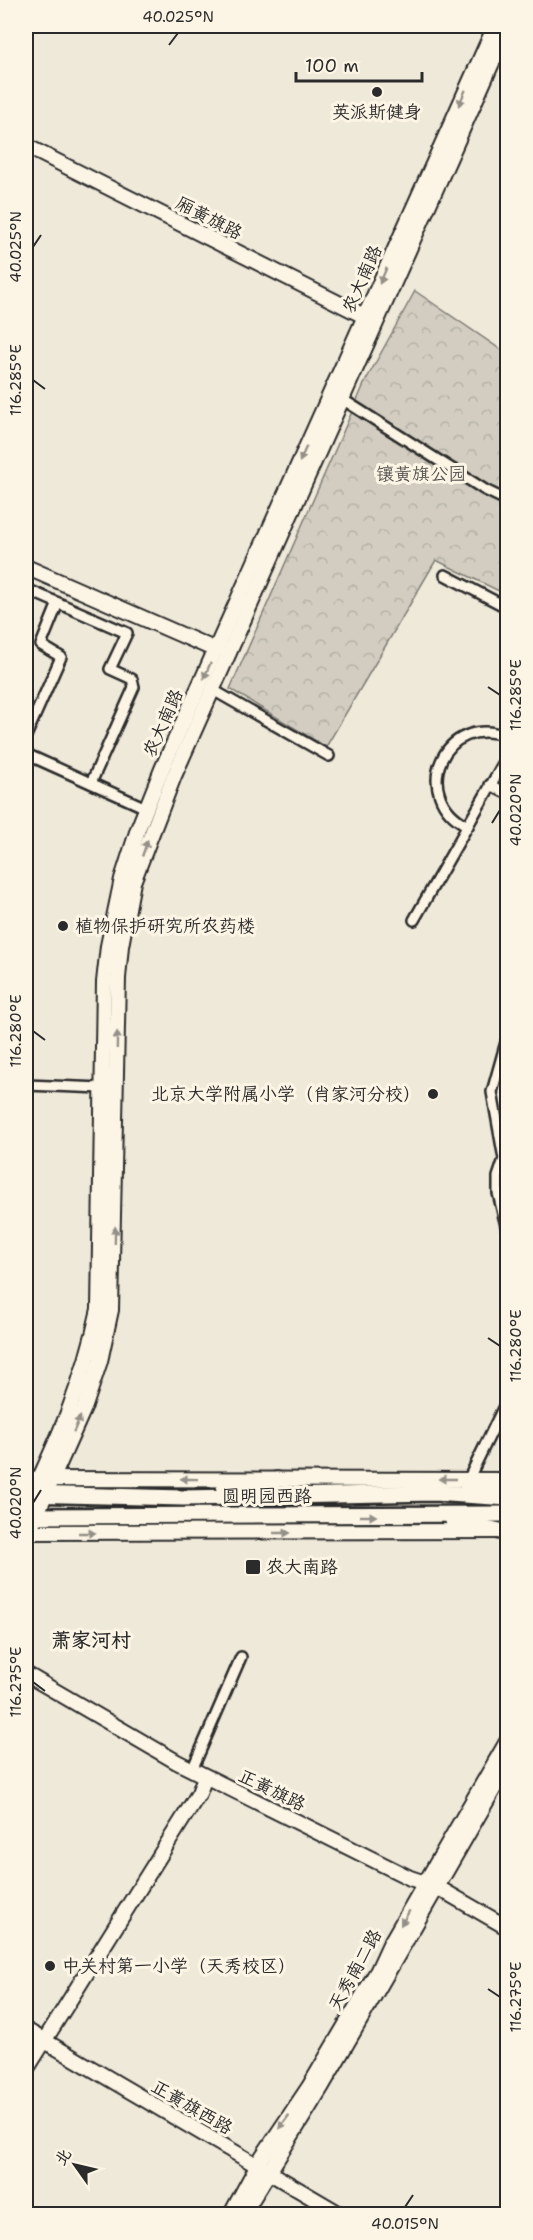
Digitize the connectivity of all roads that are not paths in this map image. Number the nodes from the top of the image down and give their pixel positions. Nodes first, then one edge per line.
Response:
1 (495, 26) edge
2 (507, 27) edge
3 (26, 146) edge
4 (370, 320) junction
5 (342, 399) junction
6 (507, 501) edge
7 (26, 567) edge
8 (445, 575) dead end
9 (26, 589) edge
10 (58, 603) junction
11 (507, 608) edge
12 (216, 650) junction
13 (213, 690) junction
14 (26, 736) edge
15 (507, 737) edge
16 (26, 754) edge
17 (507, 755) edge
18 (329, 756) dead end
19 (91, 783) junction
20 (490, 785) junction
21 (507, 795) edge
22 (146, 808) junction
23 (468, 826) junction
24 (414, 920) dead end
25 (507, 1035) edge
26 (26, 1085) edge
27 (103, 1088) junction
28 (507, 1234) edge
29 (507, 1398) edge
30 (469, 1478) junction
31 (40, 1479) edge
32 (277, 1480) junction
33 (506, 1480) edge
34 (434, 1493) junction
35 (183, 1498) junction
36 (507, 1498) edge
37 (32, 1503) edge
38 (507, 1514) edge
39 (426, 1516) junction
40 (504, 1531) edge
41 (27, 1534) edge
42 (241, 1657) dead end
43 (26, 1674) edge
44 (507, 1740) edge
45 (507, 1764) edge
46 (192, 1770) junction
47 (205, 1777) junction
48 (431, 1885) junction
49 (507, 1928) edge
50 (26, 2030) edge
51 (43, 2040) junction
52 (26, 2070) edge
53 (231, 2214) edge
54 (243, 2214) edge
55 (340, 2214) edge

1 -> 4 street, 农大南路
2 - 4 street, 农大南路
3 - 4 street, 厢黄旗路
4 - 5 street, 农大南路
4 -> 12 street, 农大南路
5 - 6 street
5 - 13 street, 农大南路
7 - 12 street
8 - 11 street
9 - 10 street
10 - 14 street
10 - 19 street
12 -> 22 street, 农大南路
13 - 18 street
31 -> 13 street, 农大南路
15 - 23 street
16 - 19 street
17 - 20 street
19 - 22 street
20 - 21 street
20 - 23 street
22 - 27 street, 农大南路
23 - 24 street
25 - 28 street
26 - 27 street
27 - 31 street, 农大南路
29 - 30 street
30 -> 32 street, 圆明园西路
30 - 33 street, 圆明园西路
32 -> 31 street, 圆明园西路
31 - 37 street
32 - 35 main road
33 - 34 main road
34 - 35 main road, 圆明园西路
34 - 36 main road, 圆明园西路
35 - 37 main road, 圆明园西路
37 -> 39 main road, 圆明园西路
37 - 41 street
38 - 39 main road, 圆明园西路
39 - 40 main road
41 -> 40 street, 圆明园西路
42 - 46 street
43 - 46 street, 正黄旗路
44 - 48 street, 天秀南二路
45 - 48 street, 天秀南二路
46 - 47 street, 正黄旗路
47 - 48 street, 正黄旗路
47 - 51 street
48 - 49 street, 正黄旗路
48 -> 53 street, 天秀南二路
48 - 54 street, 天秀南二路
50 - 51 street, 正黄旗西路
51 - 52 street
51 - 55 street, 正黄旗西路

